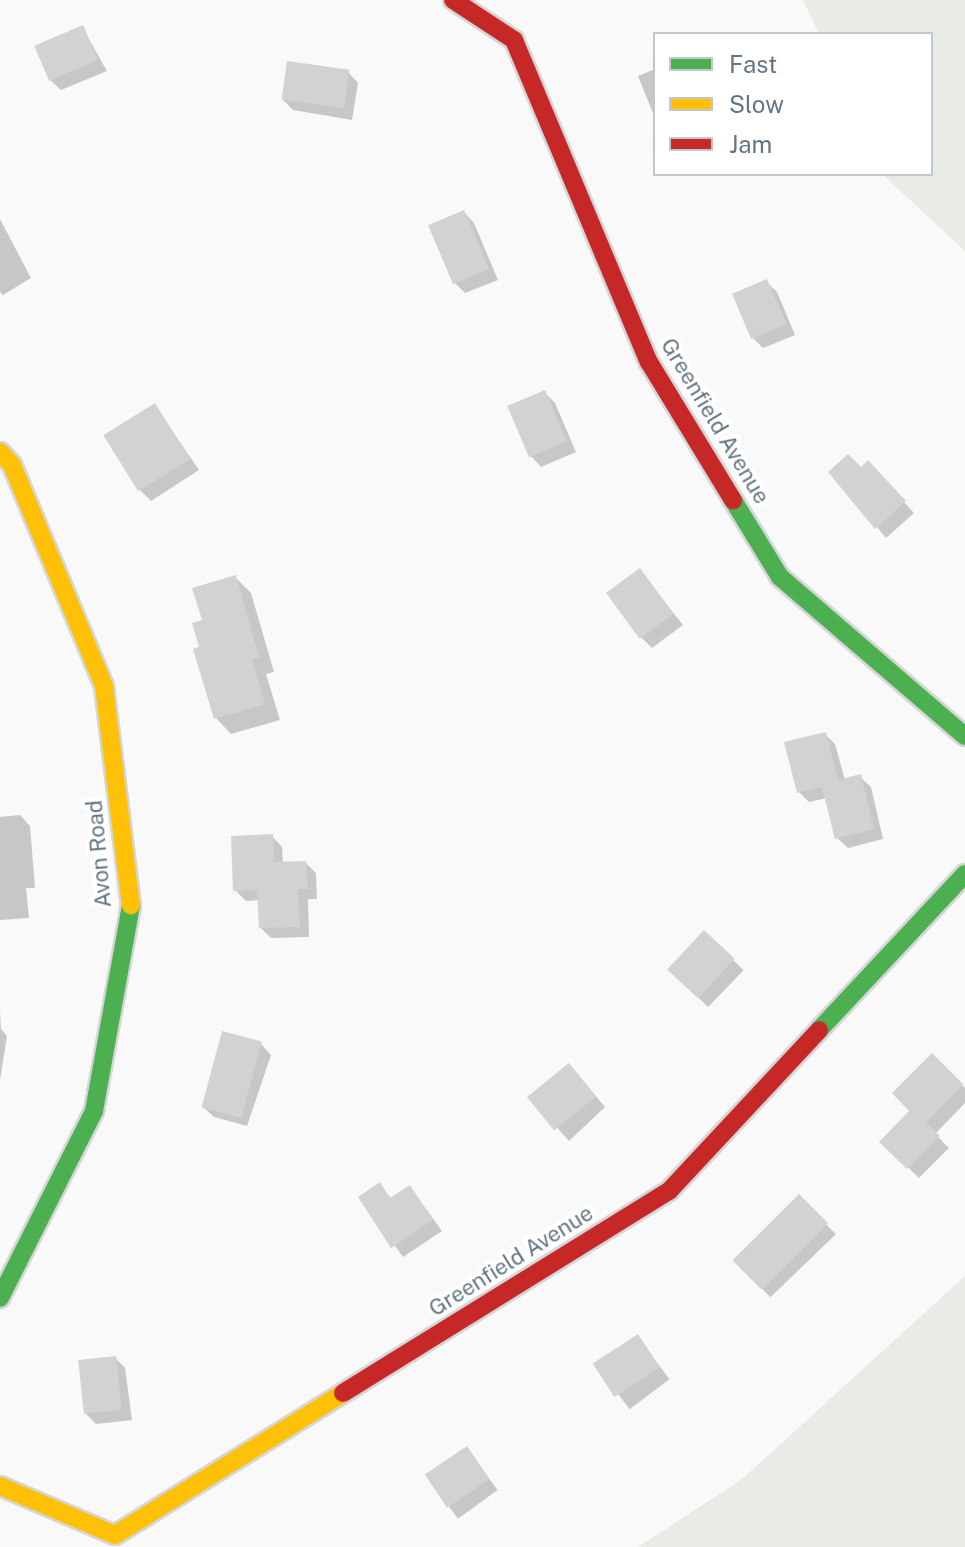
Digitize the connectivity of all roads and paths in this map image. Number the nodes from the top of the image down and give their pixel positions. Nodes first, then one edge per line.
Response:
1 (453, 0) edge
2 (0, 452) edge
3 (965, 736) edge
4 (965, 874) edge
5 (0, 1298) edge
6 (0, 1486) edge

1 - 3 street, Greenfield Avenue
2 - 5 street, Avon Road
4 - 6 street, Greenfield Avenue

